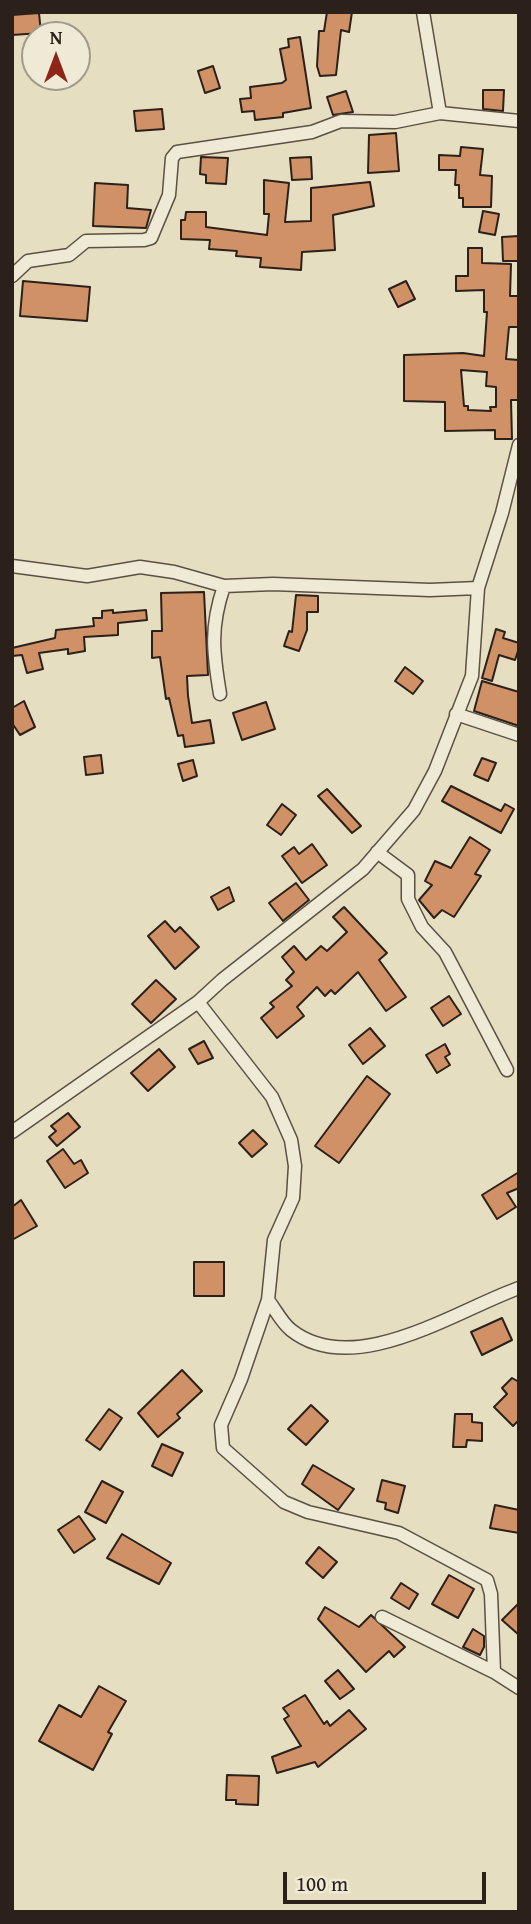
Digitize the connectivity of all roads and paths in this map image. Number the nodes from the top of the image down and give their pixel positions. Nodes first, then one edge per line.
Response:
1 (423, 12) edge
2 (440, 113) junction
3 (519, 121) edge
4 (12, 276) edge
5 (518, 450) edge
6 (13, 567) edge
7 (224, 586) junction
8 (478, 588) junction
9 (220, 694) dead end
10 (456, 714) junction
11 (519, 735) edge
12 (377, 852) junction
13 (198, 1002) junction
14 (508, 1070) dead end
15 (12, 1132) edge
16 (519, 1288) edge
17 (268, 1300) junction
18 (382, 1617) dead end
19 (494, 1672) junction
20 (519, 1688) edge

1 - 2 street
2 - 3 street
2 - 4 street
5 - 8 street
6 - 7 street
7 - 8 street
7 - 9 street
8 - 10 street
10 - 11 street
10 - 12 street
12 - 13 street
12 - 14 street
13 - 15 street
13 - 17 street
16 - 17 street
17 - 19 street
18 - 19 street
19 - 20 street

